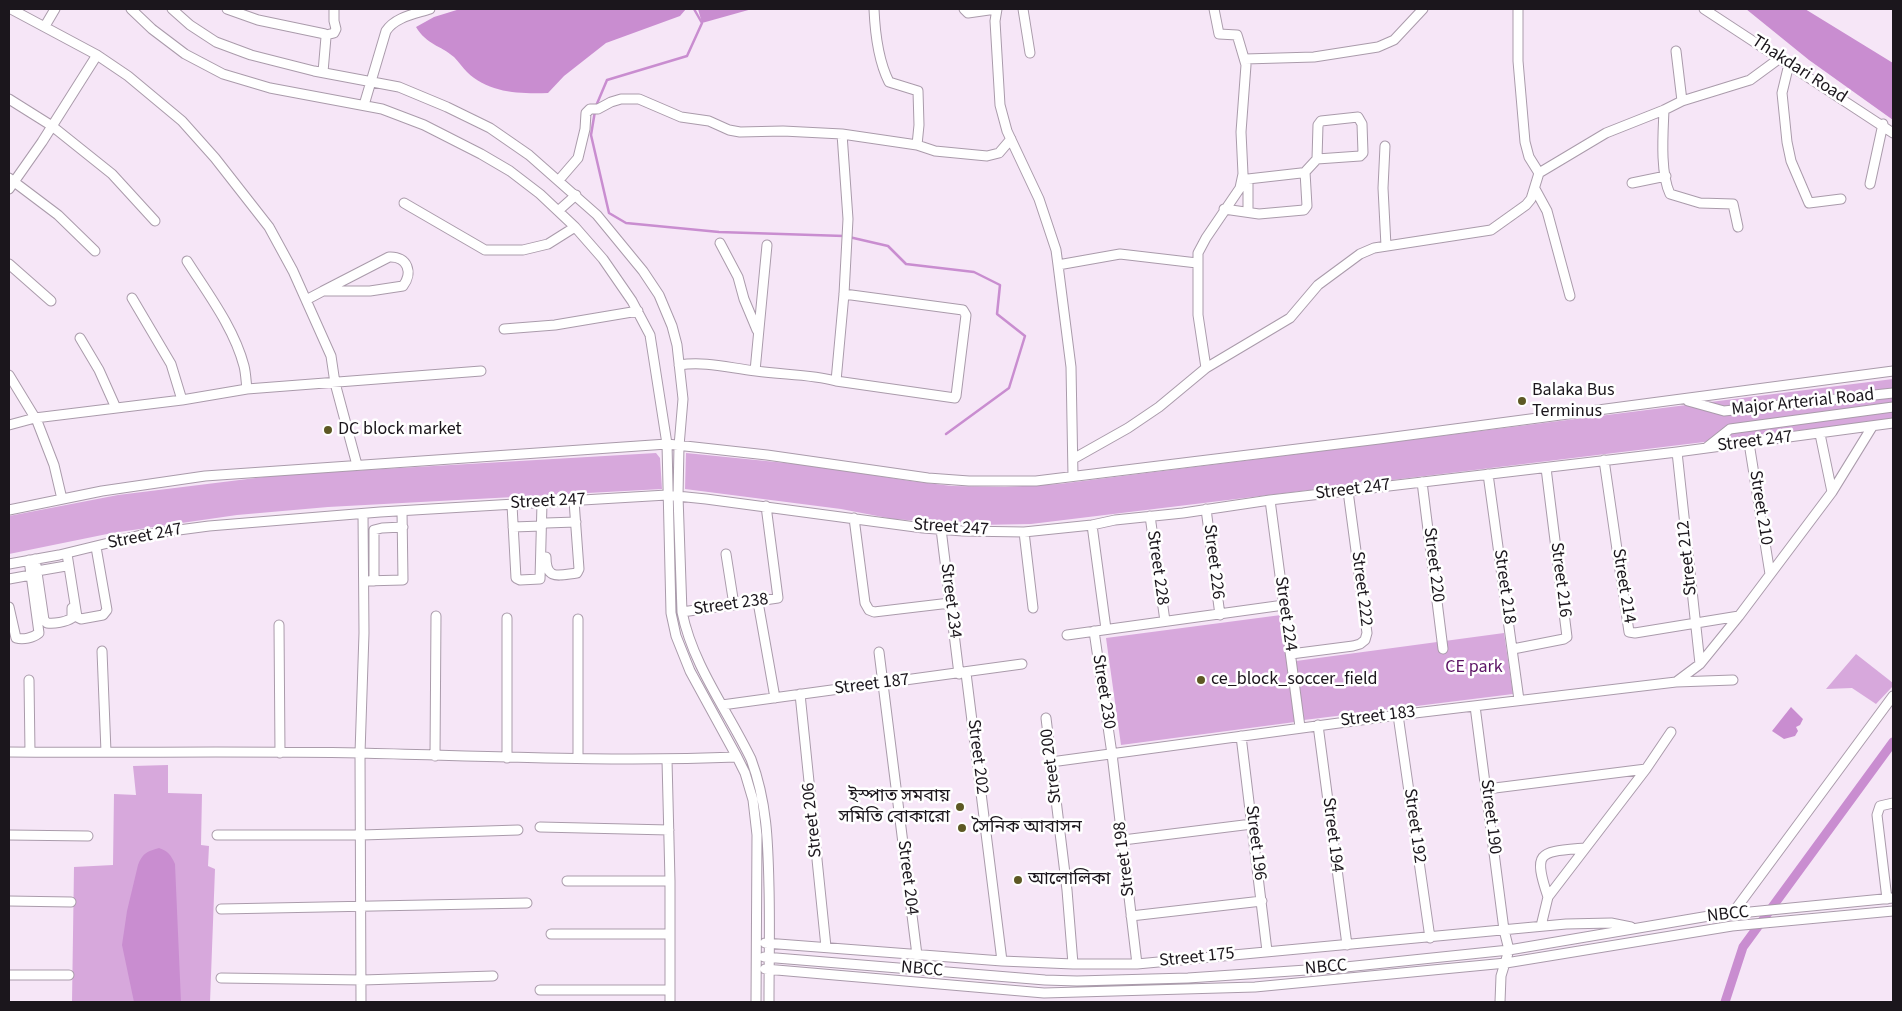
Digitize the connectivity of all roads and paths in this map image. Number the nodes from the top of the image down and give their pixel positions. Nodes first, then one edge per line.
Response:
1 (11, 9) edge
2 (54, 9) edge
3 (131, 9) edge
4 (172, 9) edge
5 (227, 9) edge
6 (334, 9) edge
7 (430, 9) edge
8 (874, 9) edge
9 (964, 9) edge
10 (996, 9) edge
11 (1023, 9) edge
12 (1214, 9) edge
13 (1423, 9) edge
14 (1518, 9) edge
15 (1704, 9) edge
16 (45, 26) junction
17 (326, 35) junction
18 (1676, 51) dead end
19 (1030, 53) dead end
20 (97, 55) junction
21 (1780, 58) junction
22 (1245, 59) junction
23 (1789, 64) junction
24 (323, 72) junction
25 (371, 80) junction
26 (9, 99) edge
27 (1682, 102) junction
28 (364, 106) junction
29 (1664, 110) junction
30 (1883, 124) junction
31 (52, 126) junction
32 (1893, 133) edge
33 (842, 134) junction
34 (1011, 139) junction
35 (917, 145) junction
36 (1385, 146) dead end
37 (1317, 159) junction
38 (1305, 172) junction
39 (1539, 173) junction
40 (1666, 176) junction
41 (559, 180) junction
42 (11, 183) edge
43 (1632, 183) dead end
44 (1870, 184) dead end
45 (1535, 189) junction
46 (576, 195) junction
47 (1841, 199) dead end
48 (404, 203) dead end
49 (1224, 208) junction
50 (558, 211) junction
51 (1248, 212) junction
52 (155, 220) dead end
53 (575, 227) junction
54 (1738, 227) dead end
55 (720, 243) dead end
56 (767, 245) dead end
57 (1386, 246) junction
58 (95, 251) dead end
59 (187, 261) dead end
60 (1197, 263) junction
61 (9, 264) edge
62 (1058, 264) junction
63 (323, 291) junction
64 (844, 294) junction
65 (1570, 296) dead end
66 (132, 298) dead end
67 (306, 300) junction
68 (51, 301) dead end
69 (638, 311) junction
70 (504, 329) dead end
71 (758, 332) junction
72 (80, 338) dead end
73 (679, 365) junction
74 (1206, 368) junction
75 (481, 371) dead end
76 (755, 371) junction
77 (1893, 371) edge
78 (9, 375) edge
79 (836, 381) junction
80 (335, 383) junction
81 (247, 389) junction
82 (1893, 393) edge
83 (182, 400) junction
84 (1683, 400) junction
85 (1893, 407) edge
86 (116, 408) junction
87 (35, 418) junction
88 (1893, 423) edge
89 (9, 424) edge
90 (1872, 427) junction
91 (1820, 434) junction
92 (1749, 442) junction
93 (667, 444) junction
94 (679, 446) junction
95 (1706, 448) junction
96 (1677, 452) junction
97 (1073, 459) junction
98 (1604, 460) junction
99 (357, 465) junction
100 (1546, 468) junction
101 (1488, 474) junction
102 (1073, 476) junction
103 (1422, 482) junction
104 (1348, 492) junction
105 (1832, 492) junction
106 (668, 495) junction
107 (678, 496) junction
108 (62, 499) junction
109 (1270, 500) junction
110 (574, 501) junction
111 (544, 503) junction
112 (512, 505) junction
113 (766, 506) junction
114 (9, 510) edge
115 (1206, 510) junction
116 (402, 511) junction
117 (363, 514) junction
118 (1150, 516) junction
119 (854, 518) junction
120 (576, 522) junction
121 (544, 525) junction
122 (1092, 525) junction
123 (403, 528) junction
124 (513, 528) junction
125 (941, 529) junction
126 (1024, 532) junction
127 (96, 546) junction
128 (66, 554) junction
129 (726, 554) dead end
130 (32, 560) junction
131 (9, 564) edge
132 (66, 566) junction
133 (34, 573) junction
134 (1770, 574) junction
135 (9, 579) edge
136 (364, 581) junction
137 (374, 581) junction
138 (758, 602) junction
139 (950, 603) junction
140 (734, 605) junction
141 (1284, 606) junction
142 (9, 607) edge
143 (1033, 608) dead end
144 (682, 612) junction
145 (1220, 614) junction
146 (436, 616) dead end
147 (1739, 616) junction
148 (507, 618) dead end
149 (578, 618) dead end
150 (1165, 621) junction
151 (1695, 624) junction
152 (279, 625) dead end
153 (1106, 629) junction
154 (1094, 631) junction
155 (1067, 635) dead end
156 (1443, 649) dead end
157 (1513, 649) junction
158 (102, 651) dead end
159 (879, 652) dead end
160 (1291, 654) junction
161 (1022, 664) dead end
162 (1700, 664) junction
163 (963, 673) junction
164 (29, 680) dead end
165 (1733, 680) dead end
166 (1676, 682) junction
167 (883, 684) junction
168 (800, 694) junction
169 (1893, 696) edge
170 (775, 698) junction
171 (1520, 700) junction
172 (722, 706) junction
173 (1475, 706) junction
174 (1398, 714) junction
175 (1046, 718) dead end
176 (1318, 725) junction
177 (1300, 728) junction
178 (1671, 732) dead end
179 (1242, 736) junction
180 (9, 752) edge
181 (30, 752) junction
182 (106, 752) junction
183 (280, 753) junction
184 (360, 754) junction
185 (1112, 754) junction
186 (435, 756) junction
187 (738, 757) junction
188 (507, 758) junction
189 (578, 758) junction
190 (667, 760) junction
191 (1051, 762) junction
192 (1646, 768) junction
193 (1487, 788) junction
194 (1893, 803) edge
195 (1252, 824) junction
196 (540, 827) dead end
197 (518, 830) dead end
198 (669, 830) junction
199 (9, 835) edge
200 (217, 835) dead end
201 (362, 835) junction
202 (88, 836) dead end
203 (1123, 840) junction
204 (1585, 848) junction
205 (567, 881) dead end
206 (670, 881) junction
207 (1548, 897) junction
208 (1890, 899) edge
209 (1262, 901) junction
210 (9, 902) edge
211 (71, 902) dead end
212 (527, 903) dead end
213 (362, 907) junction
214 (221, 909) dead end
215 (1893, 911) edge
216 (1758, 912) junction
217 (1735, 914) junction
218 (1131, 916) junction
219 (1756, 924) junction
220 (1541, 926) junction
221 (1636, 928) junction
222 (1504, 930) junction
223 (550, 934) dead end
224 (670, 934) junction
225 (1430, 938) junction
226 (757, 942) junction
227 (770, 943) junction
228 (1346, 945) junction
229 (826, 946) junction
230 (1509, 950) junction
231 (1267, 951) junction
232 (917, 955) junction
233 (756, 956) junction
234 (770, 957) junction
235 (1002, 961) junction
236 (1506, 963) junction
237 (1073, 964) junction
238 (1137, 964) junction
239 (756, 969) junction
240 (769, 969) junction
241 (9, 975) edge
242 (69, 976) dead end
243 (493, 976) dead end
244 (221, 978) dead end
245 (362, 980) junction
246 (1045, 980) junction
247 (540, 990) dead end
248 (670, 990) junction
249 (1044, 998) edge
250 (361, 1002) edge
251 (670, 1002) edge
252 (756, 1002) edge
253 (769, 1002) edge
254 (1500, 1002) edge

1 - 16 street
2 - 16 street
3 - 28 street
4 - 24 street
5 - 17 street
6 - 17 street
7 - 25 street
8 - 35 street
9 - 10 street
10 - 34 street
11 - 19 street
12 - 22 street
13 - 22 street
14 - 39 street
15 - 21 street, Thakdari Road
16 - 20 street
17 - 24 street
18 - 27 street
20 - 31 street
20 - 67 street
21 - 23 street, Thakdari Road
21 - 27 street
22 - 49 street
23 - 30 street, Thakdari Road
23 - 47 street
24 - 25 street
25 - 28 street
25 - 41 street
26 - 31 street
27 - 29 street
28 - 50 street
29 - 39 street
29 - 40 street
30 - 32 street, Thakdari Road
30 - 44 street
31 - 42 street
31 - 52 street
33 - 35 street
33 - 41 street
33 - 64 street
34 - 35 street
34 - 62 street
36 - 57 street
37 - 37 street
37 - 38 street
38 - 51 street
38 - 51 street
39 - 45 street
40 - 43 street
40 - 54 street
41 - 46 street
42 - 58 street
45 - 57 street
45 - 65 street
46 - 50 street
46 - 73 street
48 - 53 street
49 - 51 street
49 - 60 street
50 - 53 street
53 - 69 street
55 - 71 street
56 - 71 street
57 - 74 street
59 - 81 street
60 - 62 street
60 - 74 street
61 - 68 street
62 - 97 street
63 - 63 street
63 - 67 street
64 - 79 street
64 - 79 street
66 - 83 street
67 - 80 street
69 - 70 street
69 - 93 street
71 - 76 street
72 - 86 street
73 - 76 street
73 - 94 street
74 - 97 street
75 - 80 street
76 - 79 street
77 - 84 street
78 - 87 street
80 - 81 street
80 - 99 street
81 - 83 street
82 - 84 street, Major Arterial Road
83 - 86 street
84 - 102 street
85 - 95 street, Major Arterial Road
86 - 87 street
87 - 89 street
87 - 108 street
88 - 90 street, Street 247
90 - 91 street, Street 247
90 - 105 street
91 - 92 street, Street 247
91 - 105 street
92 - 95 street, Street 247
92 - 134 street, Street 210
93 - 94 street
93 - 99 street
93 - 106 street
94 - 102 street
94 - 107 street
95 - 96 street, Street 247
96 - 98 street, Street 247
96 - 151 street, Street 212
97 - 102 street
98 - 100 street, Street 247
98 - 151 street, Street 214
99 - 108 street
100 - 101 street, Street 247
100 - 157 street, Street 216
101 - 103 street, Street 247
101 - 157 street, Street 218
103 - 104 street, Street 247
103 - 156 street, Street 220
104 - 109 street, Street 247
104 - 160 street, Street 222
105 - 134 street
106 - 107 street, Street 247
106 - 110 street, Street 247
106 - 187 street
107 - 113 street, Street 247
107 - 144 street
108 - 114 street
109 - 115 street, Street 247
109 - 141 street, Street 224
110 - 111 street, Street 247
110 - 120 street
111 - 112 street, Street 247
111 - 121 street
112 - 116 street, Street 247
112 - 124 street
113 - 119 street, Street 247
113 - 138 street, Street 238
115 - 118 street, Street 247
115 - 145 street, Street 226
116 - 117 street, Street 247
116 - 123 street
117 - 127 street, Street 247
117 - 136 street
118 - 122 street, Street 247
118 - 150 street, Street 228
119 - 125 street, Street 247
119 - 139 street
120 - 121 street
120 - 121 street
121 - 124 street
121 - 124 street
122 - 126 street, Street 247
122 - 153 street, Street 230
123 - 137 street
123 - 137 street
125 - 126 street, Street 247
125 - 139 street, Street 234
126 - 143 street
127 - 128 street, Street 247
127 - 128 street
128 - 130 street, Street 247
128 - 132 street
129 - 140 street
130 - 131 street, Street 247
130 - 133 street
132 - 133 street
132 - 133 street
133 - 135 street
133 - 142 street
134 - 147 street
136 - 137 street
136 - 184 street
138 - 140 street, Street 238
138 - 170 street
139 - 163 street, Street 234
140 - 144 street, Street 238
141 - 145 street
141 - 160 street, Street 224
144 - 172 street
145 - 150 street
146 - 186 street
147 - 151 street, Street 214
147 - 162 street
148 - 188 street
149 - 189 street
150 - 153 street
151 - 162 street, Street 212
152 - 183 street
153 - 154 street
154 - 155 street
154 - 185 street, Street 230
157 - 171 street, Street 218
158 - 182 street
159 - 167 street, Street 204
160 - 177 street, Street 224
161 - 163 street, Street 187
162 - 166 street
163 - 167 street, Street 187
163 - 235 street, Street 202
164 - 181 street
165 - 166 street, Street 183
166 - 171 street, Street 183
167 - 168 street, Street 187
167 - 232 street, Street 204
168 - 170 street, Street 187
168 - 229 street, Street 206
169 - 217 street
170 - 172 street, Street 187
171 - 173 street, Street 183
172 - 227 street
173 - 174 street, Street 183
173 - 193 street, Street 190
174 - 176 street, Street 183
174 - 225 street, Street 192
175 - 191 street, Street 200
176 - 177 street, Street 183
176 - 228 street, Street 194
177 - 179 street, Street 183
178 - 192 street
179 - 185 street, Street 183
179 - 195 street, Street 196
180 - 181 street
181 - 182 street
182 - 183 street
183 - 184 street
184 - 186 street
184 - 201 street
185 - 191 street, Street 183
185 - 203 street, Street 198
186 - 188 street
187 - 190 street
187 - 226 street
188 - 189 street
189 - 190 street
190 - 198 street
191 - 237 street, Street 200
192 - 193 street
192 - 204 street
193 - 222 street, Street 190
194 - 208 street
195 - 203 street
195 - 209 street, Street 196
196 - 198 street
197 - 201 street
198 - 206 street
199 - 202 street
200 - 201 street
201 - 213 street
203 - 218 street, Street 198
204 - 207 street
204 - 207 street
205 - 206 street
206 - 224 street
207 - 220 street
208 - 216 street, NBCC
209 - 218 street
209 - 231 street, Street 196
210 - 211 street
212 - 213 street
213 - 214 street
213 - 245 street
215 - 219 street
216 - 217 street, NBCC
216 - 219 street
217 - 221 street, NBCC
218 - 238 street, Street 198
219 - 236 street
220 - 221 street, Street 175
220 - 222 street, Street 175
221 - 230 street, NBCC
222 - 225 street, Street 175
222 - 230 street, Street 190
223 - 224 street
224 - 248 street
225 - 228 street, Street 175
226 - 227 street, Street 175
226 - 233 street
227 - 229 street, Street 175
227 - 234 street
228 - 231 street, Street 175
229 - 232 street, Street 175
230 - 236 street
230 - 246 street, NBCC
231 - 238 street, Street 175
232 - 235 street, Street 175
233 - 234 street, NBCC
233 - 239 street
234 - 240 street
234 - 246 street, NBCC
235 - 237 street, Street 175
236 - 249 street
236 - 254 street
237 - 238 street, Street 175
239 - 240 street
239 - 252 street
240 - 249 street
240 - 253 street
241 - 242 street
243 - 245 street
244 - 245 street
245 - 250 street
246 - 249 street
247 - 248 street
248 - 251 street

